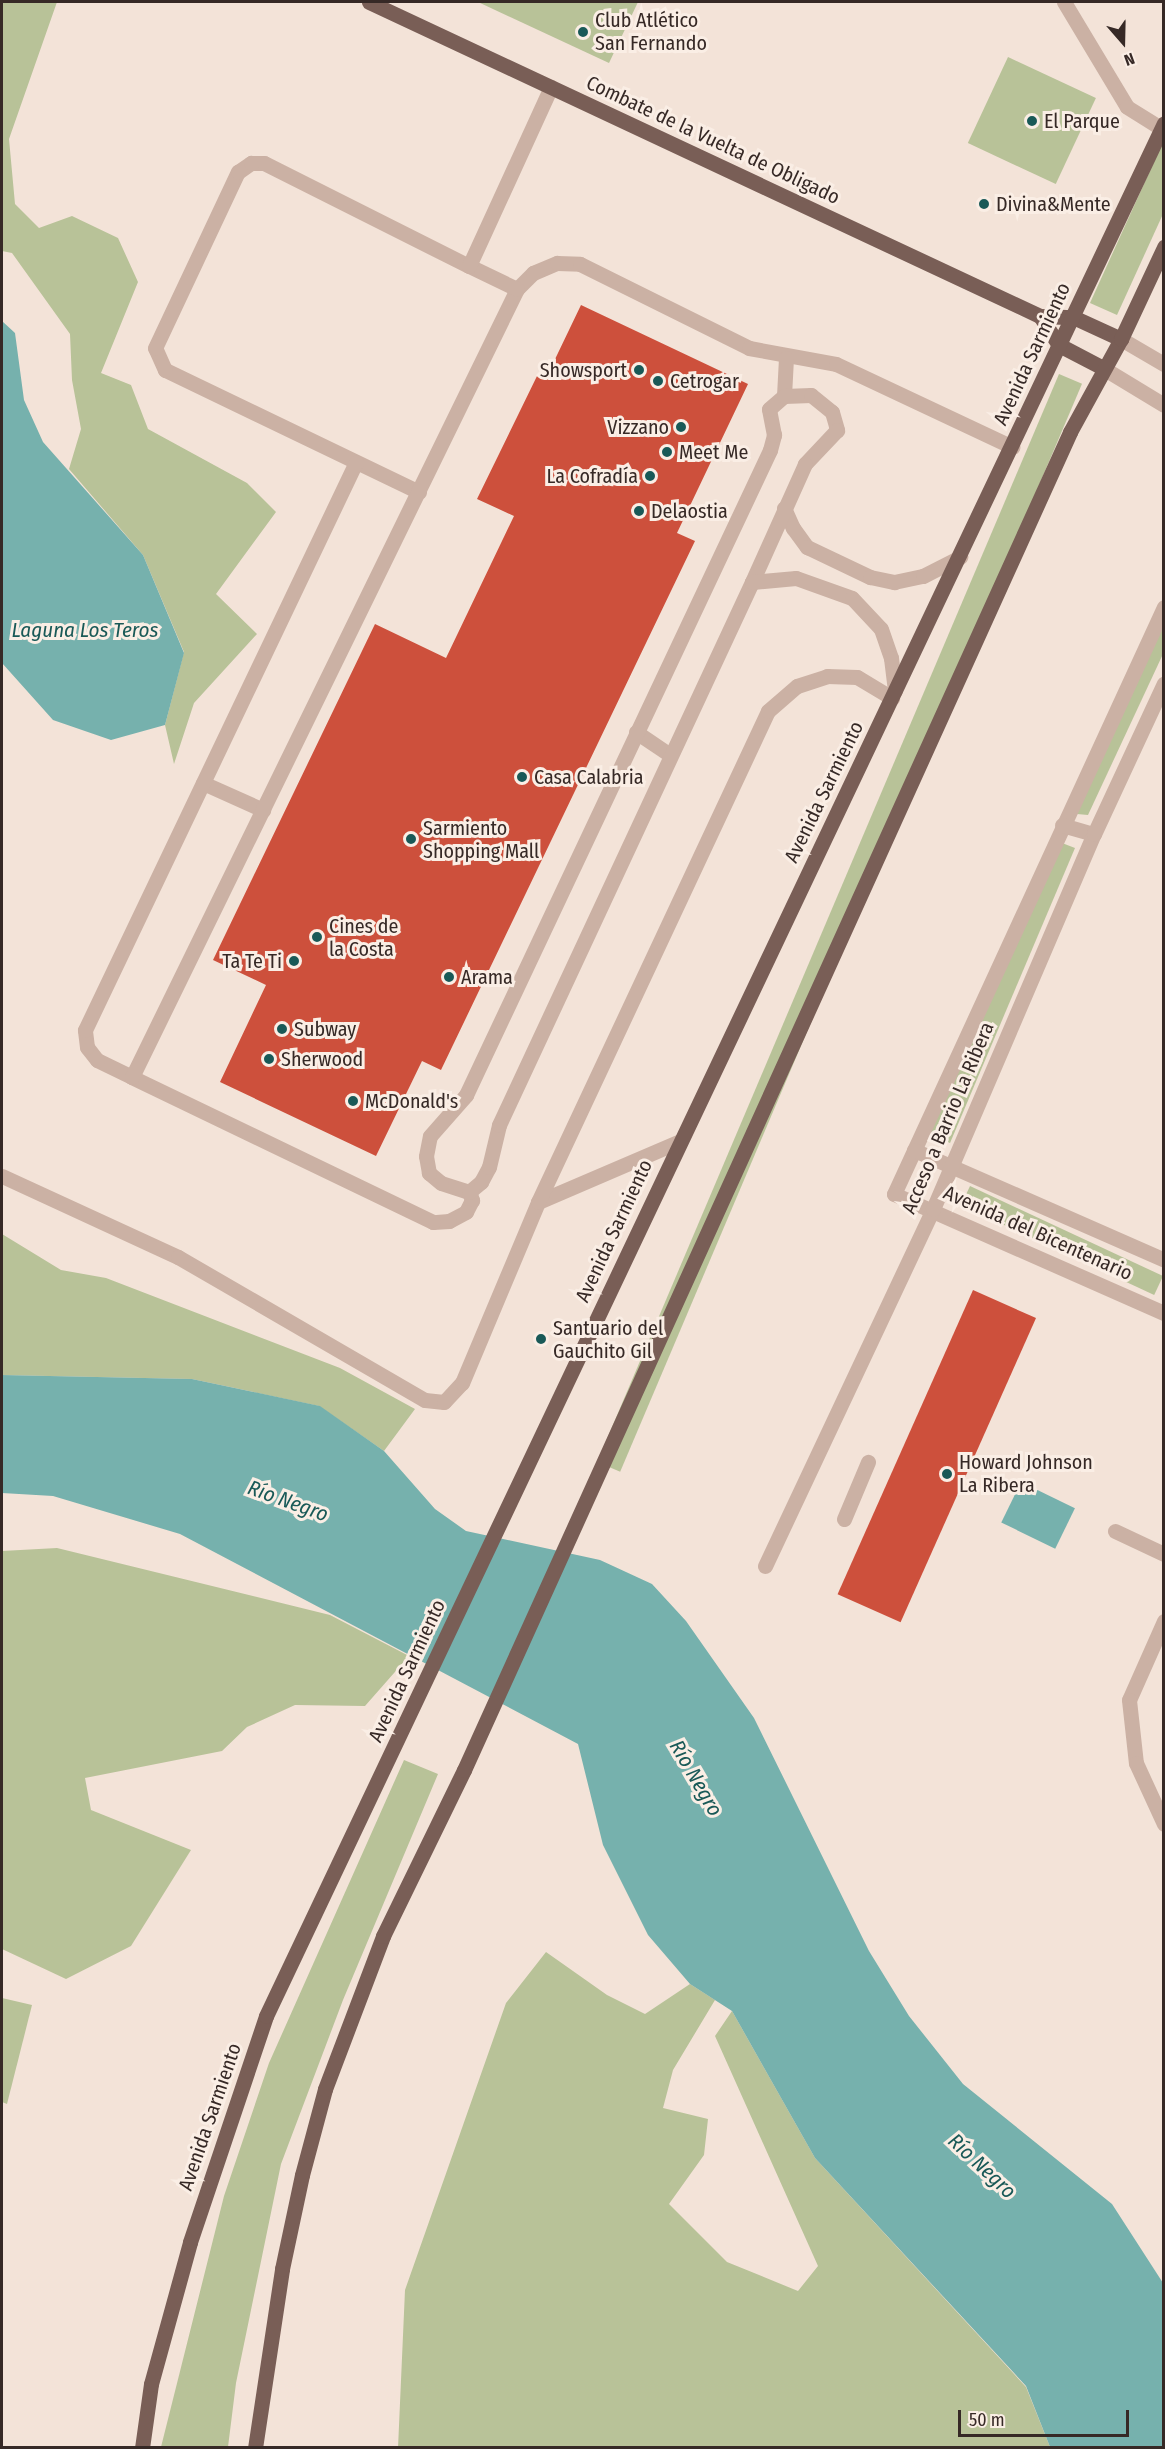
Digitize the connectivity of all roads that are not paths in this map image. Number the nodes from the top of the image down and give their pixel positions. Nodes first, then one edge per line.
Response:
1 (369, 2) edge
2 (1064, 2) edge
3 (551, 87) junction
4 (1162, 125) edge
5 (1164, 247) edge
6 (469, 266) junction
7 (517, 289) junction
8 (1040, 316) junction
9 (1073, 317) junction
10 (1121, 339) junction
11 (1059, 345) junction
12 (786, 358) junction
13 (1164, 364) edge
14 (1103, 368) junction
15 (784, 396) junction
16 (1164, 405) edge
17 (1012, 447) junction
18 (356, 462) junction
19 (419, 492) junction
20 (784, 508) junction
21 (960, 557) junction
22 (752, 582) junction
23 (1164, 606) edge
24 (1164, 683) edge
25 (894, 694) junction
26 (636, 732) junction
27 (669, 754) junction
28 (203, 783) junction
29 (263, 810) junction
30 (1062, 825) junction
31 (1094, 834) junction
32 (132, 1077) junction
33 (680, 1141) junction
34 (914, 1150) junction
35 (950, 1166) junction
36 (2, 1176) edge
37 (469, 1192) junction
38 (538, 1202) junction
39 (933, 1209) junction
40 (1164, 1260) edge
41 (1164, 1313) edge
42 (868, 1462) dead end
43 (844, 1519) dead end
44 (1115, 1532) dead end
45 (1164, 1554) edge
46 (765, 1566) dead end
47 (1164, 1621) edge
48 (1164, 1824) edge
49 (142, 2448) edge
50 (255, 2448) edge

1 - 3 main road, Combate de la Vuelta de Obligado
2 - 4 street
3 - 6 street
3 - 8 main road, Combate de la Vuelta de Obligado
4 - 9 main road, Avenida Sarmiento
5 - 10 main road
6 - 7 street
6 - 18 street
7 - 12 street
7 - 19 street
8 - 9 main road, Combate de la Vuelta de Obligado
8 - 11 main road
9 - 10 main road, Combate de la Vuelta de Obligado
9 - 11 main road, Avenida Sarmiento
10 - 13 street
10 - 14 main road
11 - 14 main road
11 - 17 main road, Avenida Sarmiento
12 - 15 street
12 - 17 street
14 - 16 street
14 - 50 main road
15 - 20 street
15 - 26 street
17 - 21 main road, Avenida Sarmiento
18 - 19 street
18 - 28 street
19 - 29 street
20 - 21 street
20 - 22 street
21 - 25 main road, Avenida Sarmiento
22 - 25 street
22 - 27 street
23 - 30 street
24 - 31 street, Acceso a Barrio La Ribera
25 - 33 main road, Avenida Sarmiento
25 - 38 street
26 - 27 street
26 - 37 street
27 - 37 street
28 - 29 street
28 - 32 street
29 - 32 street
30 - 31 street
30 - 34 street
31 - 35 street, Acceso a Barrio La Ribera
32 - 37 street
33 - 38 street
33 - 49 main road, Avenida Sarmiento
34 - 35 street, Avenida del Bicentenario
34 - 39 street, Avenida del Bicentenario
35 - 39 street, Acceso a Barrio La Ribera
35 - 40 street, Avenida del Bicentenario
36 - 38 street
39 - 41 street, Avenida del Bicentenario
39 - 46 street, Acceso a Barrio La Ribera
42 - 43 street
44 - 45 street
47 - 48 street

